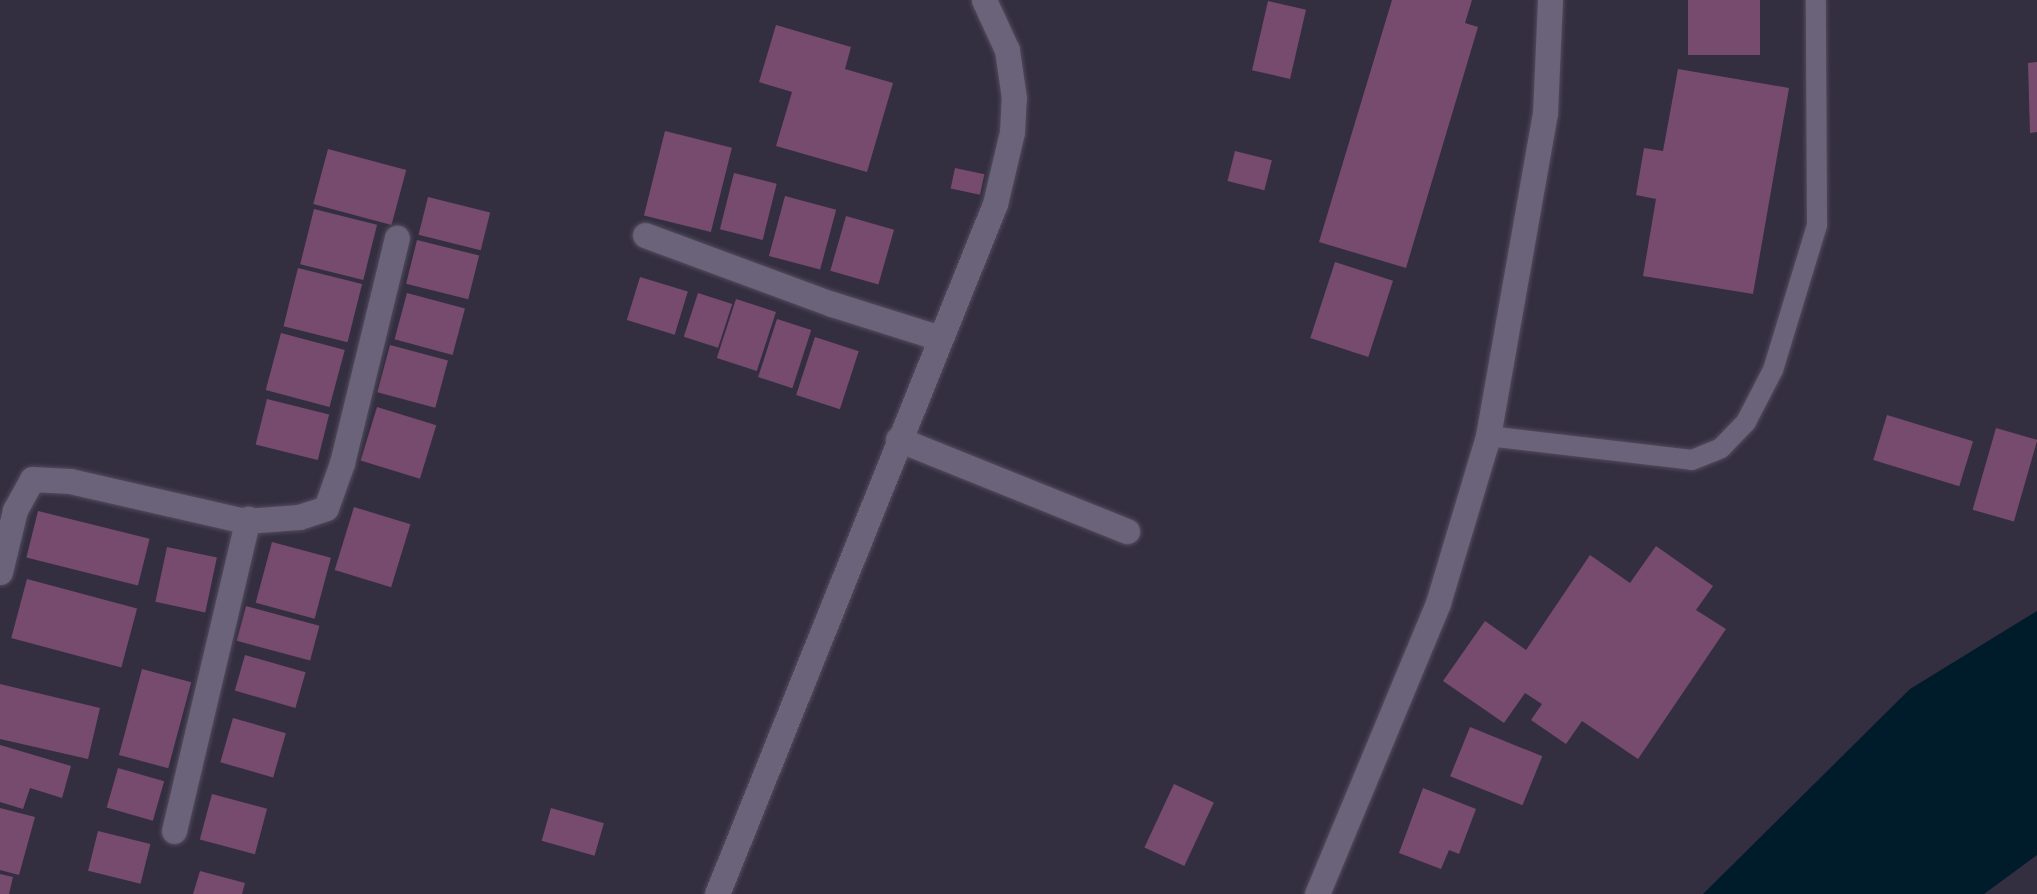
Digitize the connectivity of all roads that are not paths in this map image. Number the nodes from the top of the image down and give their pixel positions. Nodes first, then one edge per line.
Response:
1 (984, 0) edge
2 (1550, 0) edge
3 (1816, 0) edge
4 (645, 235) dead end
5 (397, 238) dead end
6 (940, 338) junction
7 (1488, 436) junction
8 (898, 439) junction
9 (248, 519) junction
10 (1127, 530) dead end
11 (0, 572) edge
12 (174, 832) dead end
13 (717, 894) edge
14 (1317, 894) edge

1 - 6 street
2 - 7 street
3 - 7 lane
4 - 6 street
5 - 9 street
6 - 8 street
7 - 14 street
8 - 10 street
8 - 13 street
9 - 11 street
9 - 12 street

